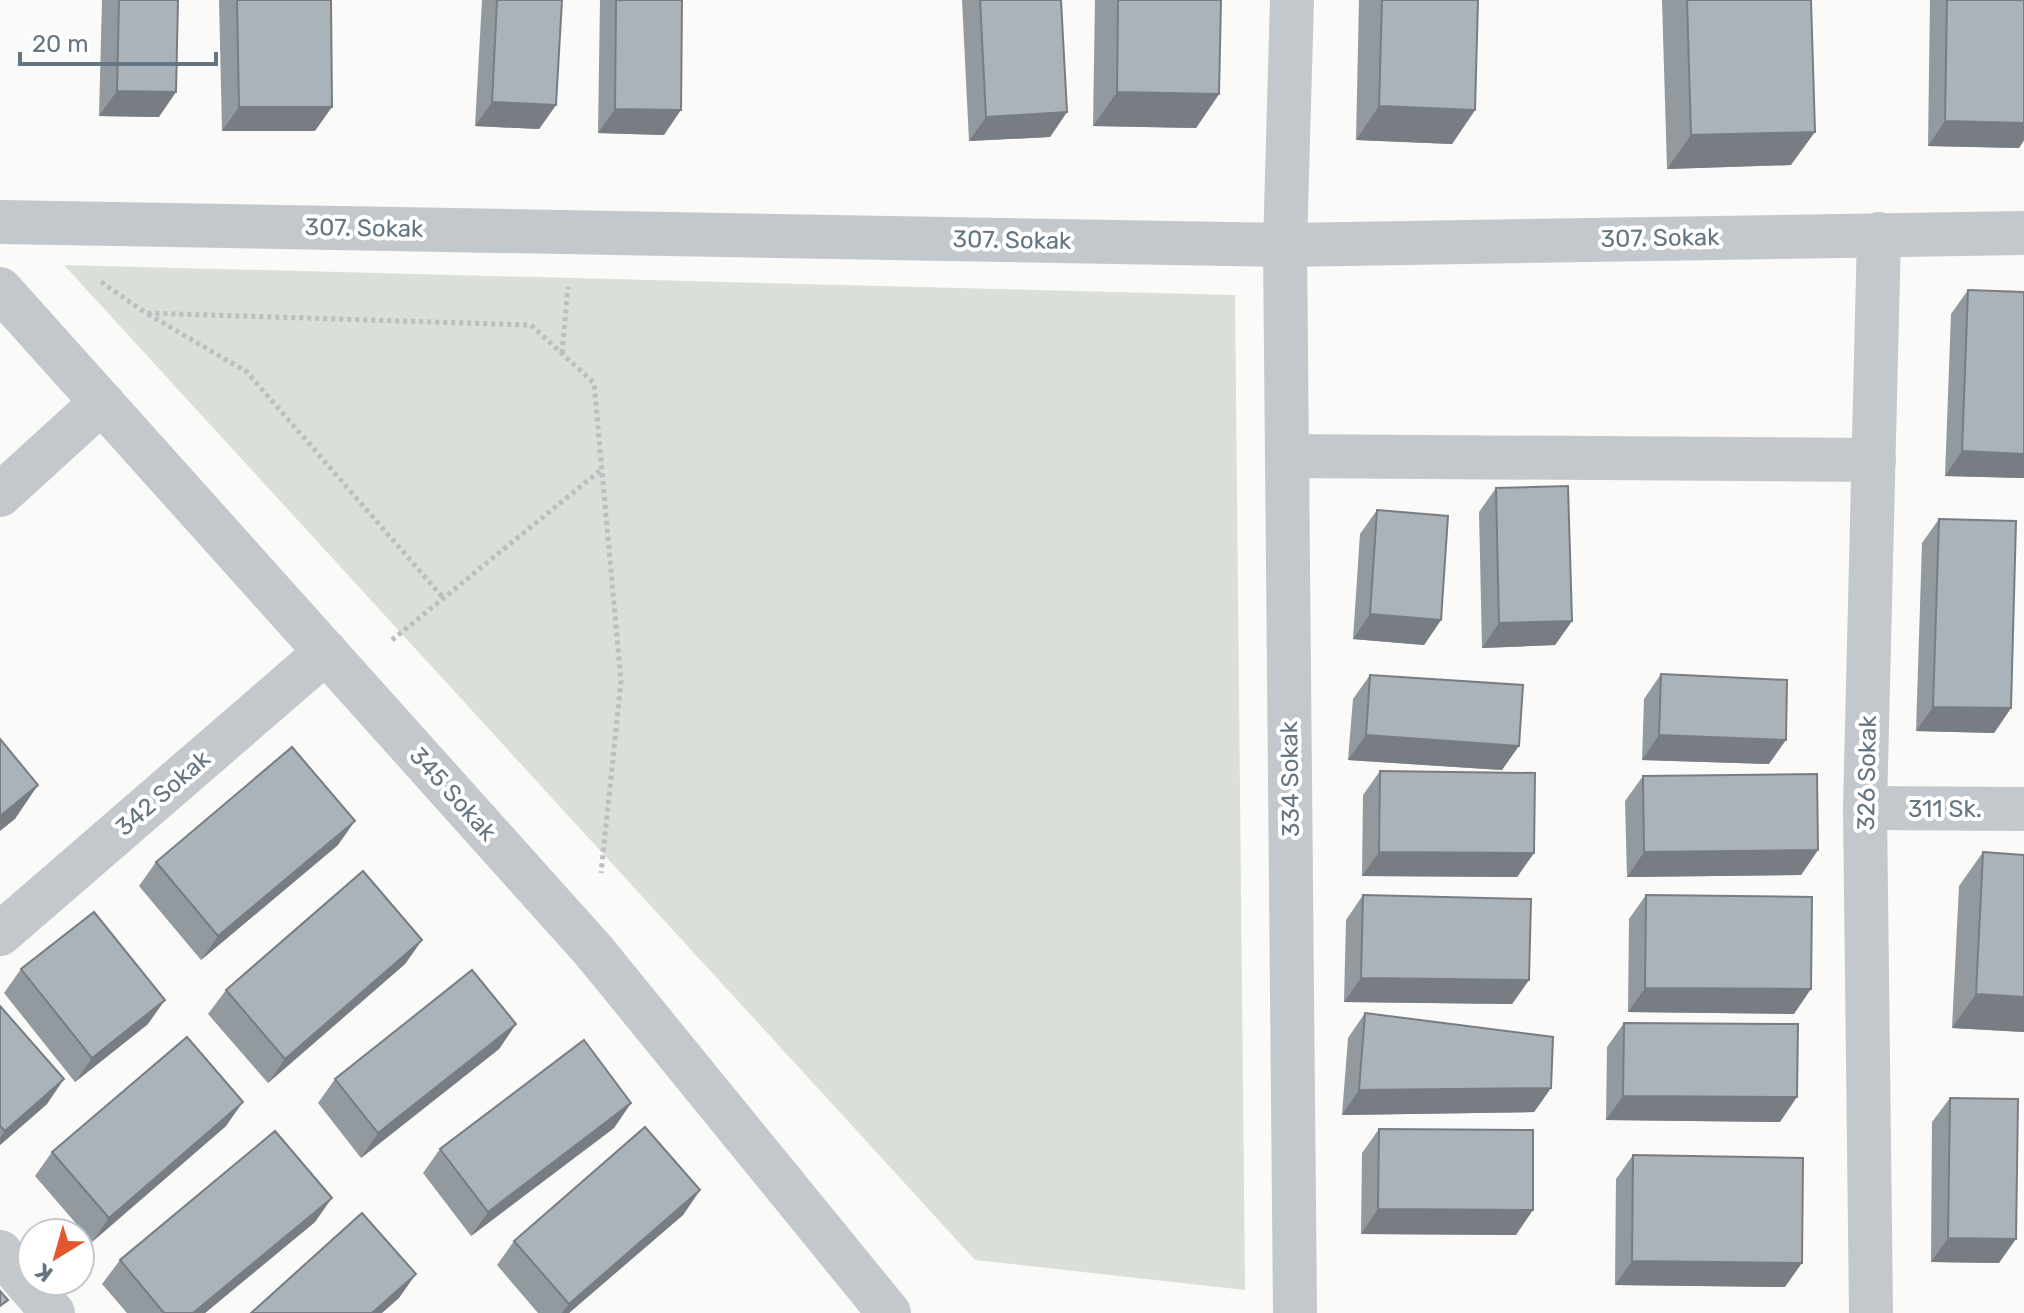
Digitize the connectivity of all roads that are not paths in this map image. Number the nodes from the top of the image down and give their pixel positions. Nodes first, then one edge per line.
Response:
1 (1292, 0) edge
2 (0, 222) edge
3 (2024, 233) edge
4 (1879, 234) junction
5 (1285, 245) junction
6 (0, 289) edge
7 (102, 402) junction
8 (1287, 456) junction
9 (1874, 460) junction
10 (0, 495) edge
11 (337, 664) junction
12 (1865, 808) junction
13 (2024, 809) edge
14 (0, 934) edge
15 (0, 1252) edge
16 (53, 1313) edge
17 (889, 1313) edge
18 (1295, 1313) edge
19 (1871, 1313) edge

1 - 5 street, 334 Sokak
2 - 5 street, 307. Sokak
3 - 4 street, 307. Sokak
4 - 5 street, 307. Sokak
4 - 9 street, 326 Sokak
5 - 8 street, 334 Sokak
6 - 7 street, 345 Sokak
7 - 10 street
7 - 11 street, 345 Sokak
8 - 9 street
8 - 18 street, 334 Sokak
9 - 12 street, 326 Sokak
11 - 14 street, 342 Sokak
11 - 17 street, 345 Sokak
12 - 13 street, 311 Sk.
12 - 19 street, 326 Sokak
15 - 16 street

